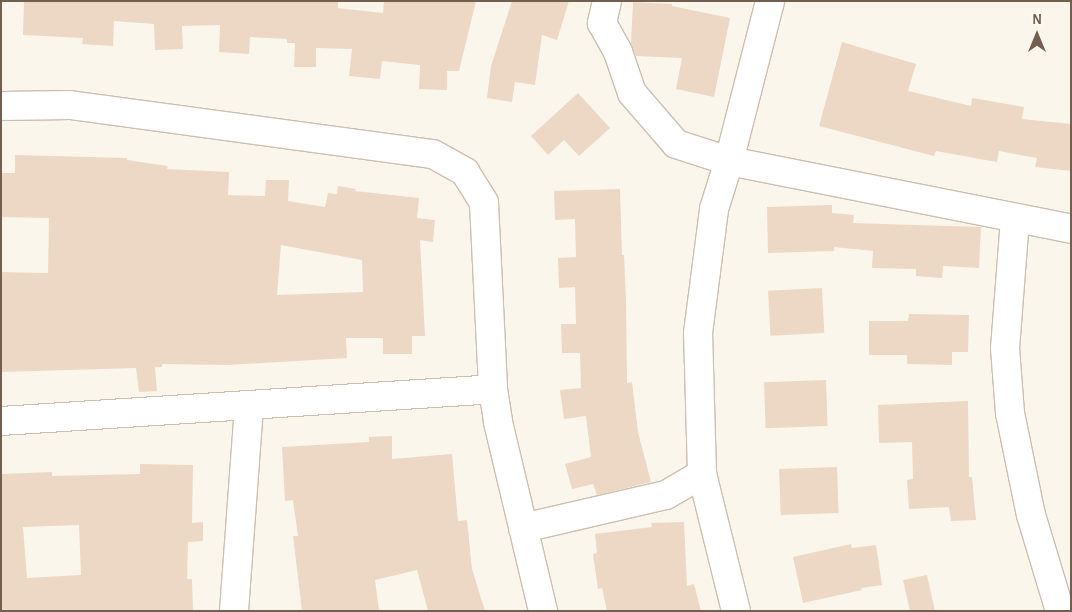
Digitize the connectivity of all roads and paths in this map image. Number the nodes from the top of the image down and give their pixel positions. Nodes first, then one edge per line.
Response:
1 (607, 1) edge
2 (770, 1) edge
3 (1, 106) edge
4 (729, 161) junction
5 (1015, 220) junction
6 (1071, 229) edge
7 (493, 389) junction
8 (249, 406) junction
9 (1, 421) edge
10 (702, 474) junction
11 (523, 528) junction
12 (234, 611) edge
13 (543, 611) edge
14 (736, 611) edge
15 (1060, 611) edge

1 - 4 street
2 - 4 street
3 - 7 street
4 - 5 street
4 - 10 street
5 - 6 street
5 - 15 street
7 - 8 street
7 - 11 street
8 - 9 street
8 - 12 street
10 - 11 street
10 - 14 street
11 - 13 street

